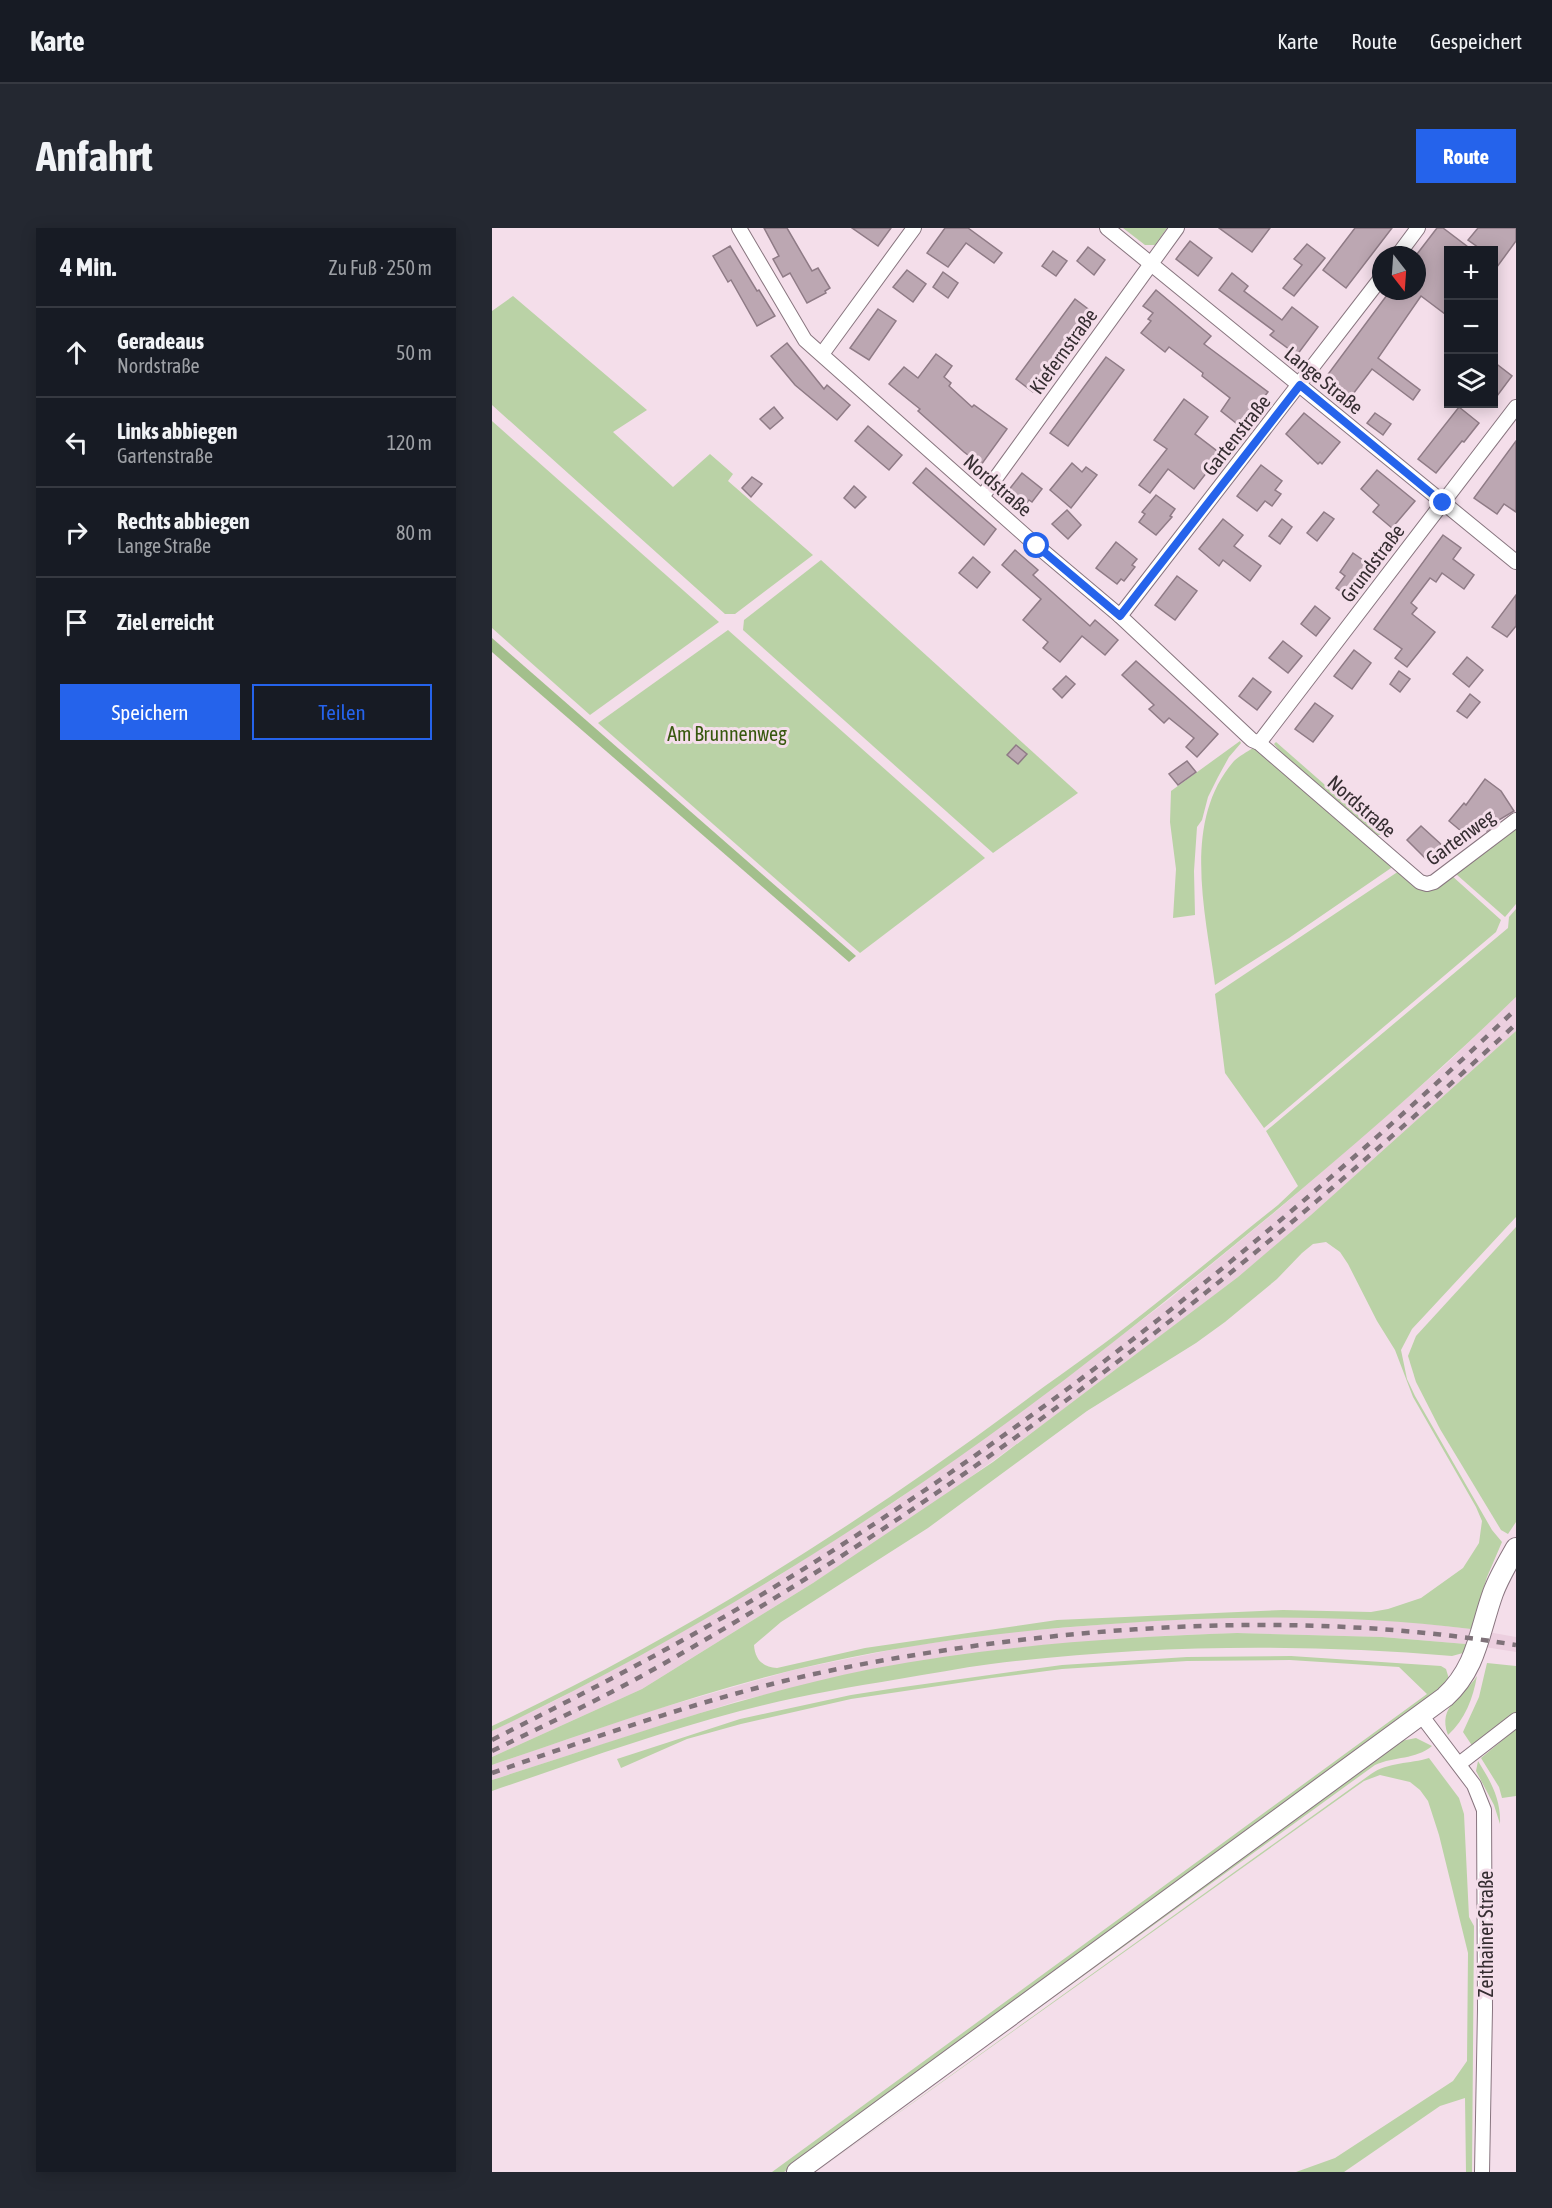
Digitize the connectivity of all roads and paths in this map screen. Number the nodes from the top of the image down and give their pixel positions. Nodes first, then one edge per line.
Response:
1 (739, 228) edge
2 (914, 228) edge
3 (1107, 228) edge
4 (1177, 228) edge
5 (1418, 228) edge
6 (1405, 246) edge
7 (1151, 263) junction
8 (1372, 290) edge
9 (822, 354) junction
10 (1300, 385) junction
11 (1516, 407) edge
12 (982, 497) junction
13 (1443, 503) junction
14 (1516, 562) edge
15 (1120, 616) junction
16 (1259, 743) junction
17 (1516, 820) edge
18 (1427, 884) joint
19 (1516, 1548) edge
20 (1421, 1716) junction
21 (1516, 1720) edge
22 (1459, 1764) junction
23 (797, 2172) edge
24 (1482, 2172) edge

1 - 9 street, Nordstraße
2 - 9 street
3 - 7 street, Lange Straße
4 - 7 street, Kiefernstraße
5 - 6 street
7 - 10 street, Lange Straße
7 - 12 street, Kiefernstraße
8 - 10 street, Gartenstraße
9 - 12 street, Nordstraße
10 - 13 street, Lange Straße
10 - 15 street, Gartenstraße
11 - 13 street, Grundstraße
12 - 15 street, Nordstraße
13 - 14 street, Lange Straße
13 - 16 street, Grundstraße
15 - 16 street, Nordstraße
16 - 18 street, Nordstraße
17 - 18 street, Gartenweg
19 - 20 street
20 - 22 street, Zeithainer Straße
20 - 23 street
21 - 22 street
22 - 24 street, Zeithainer Straße

